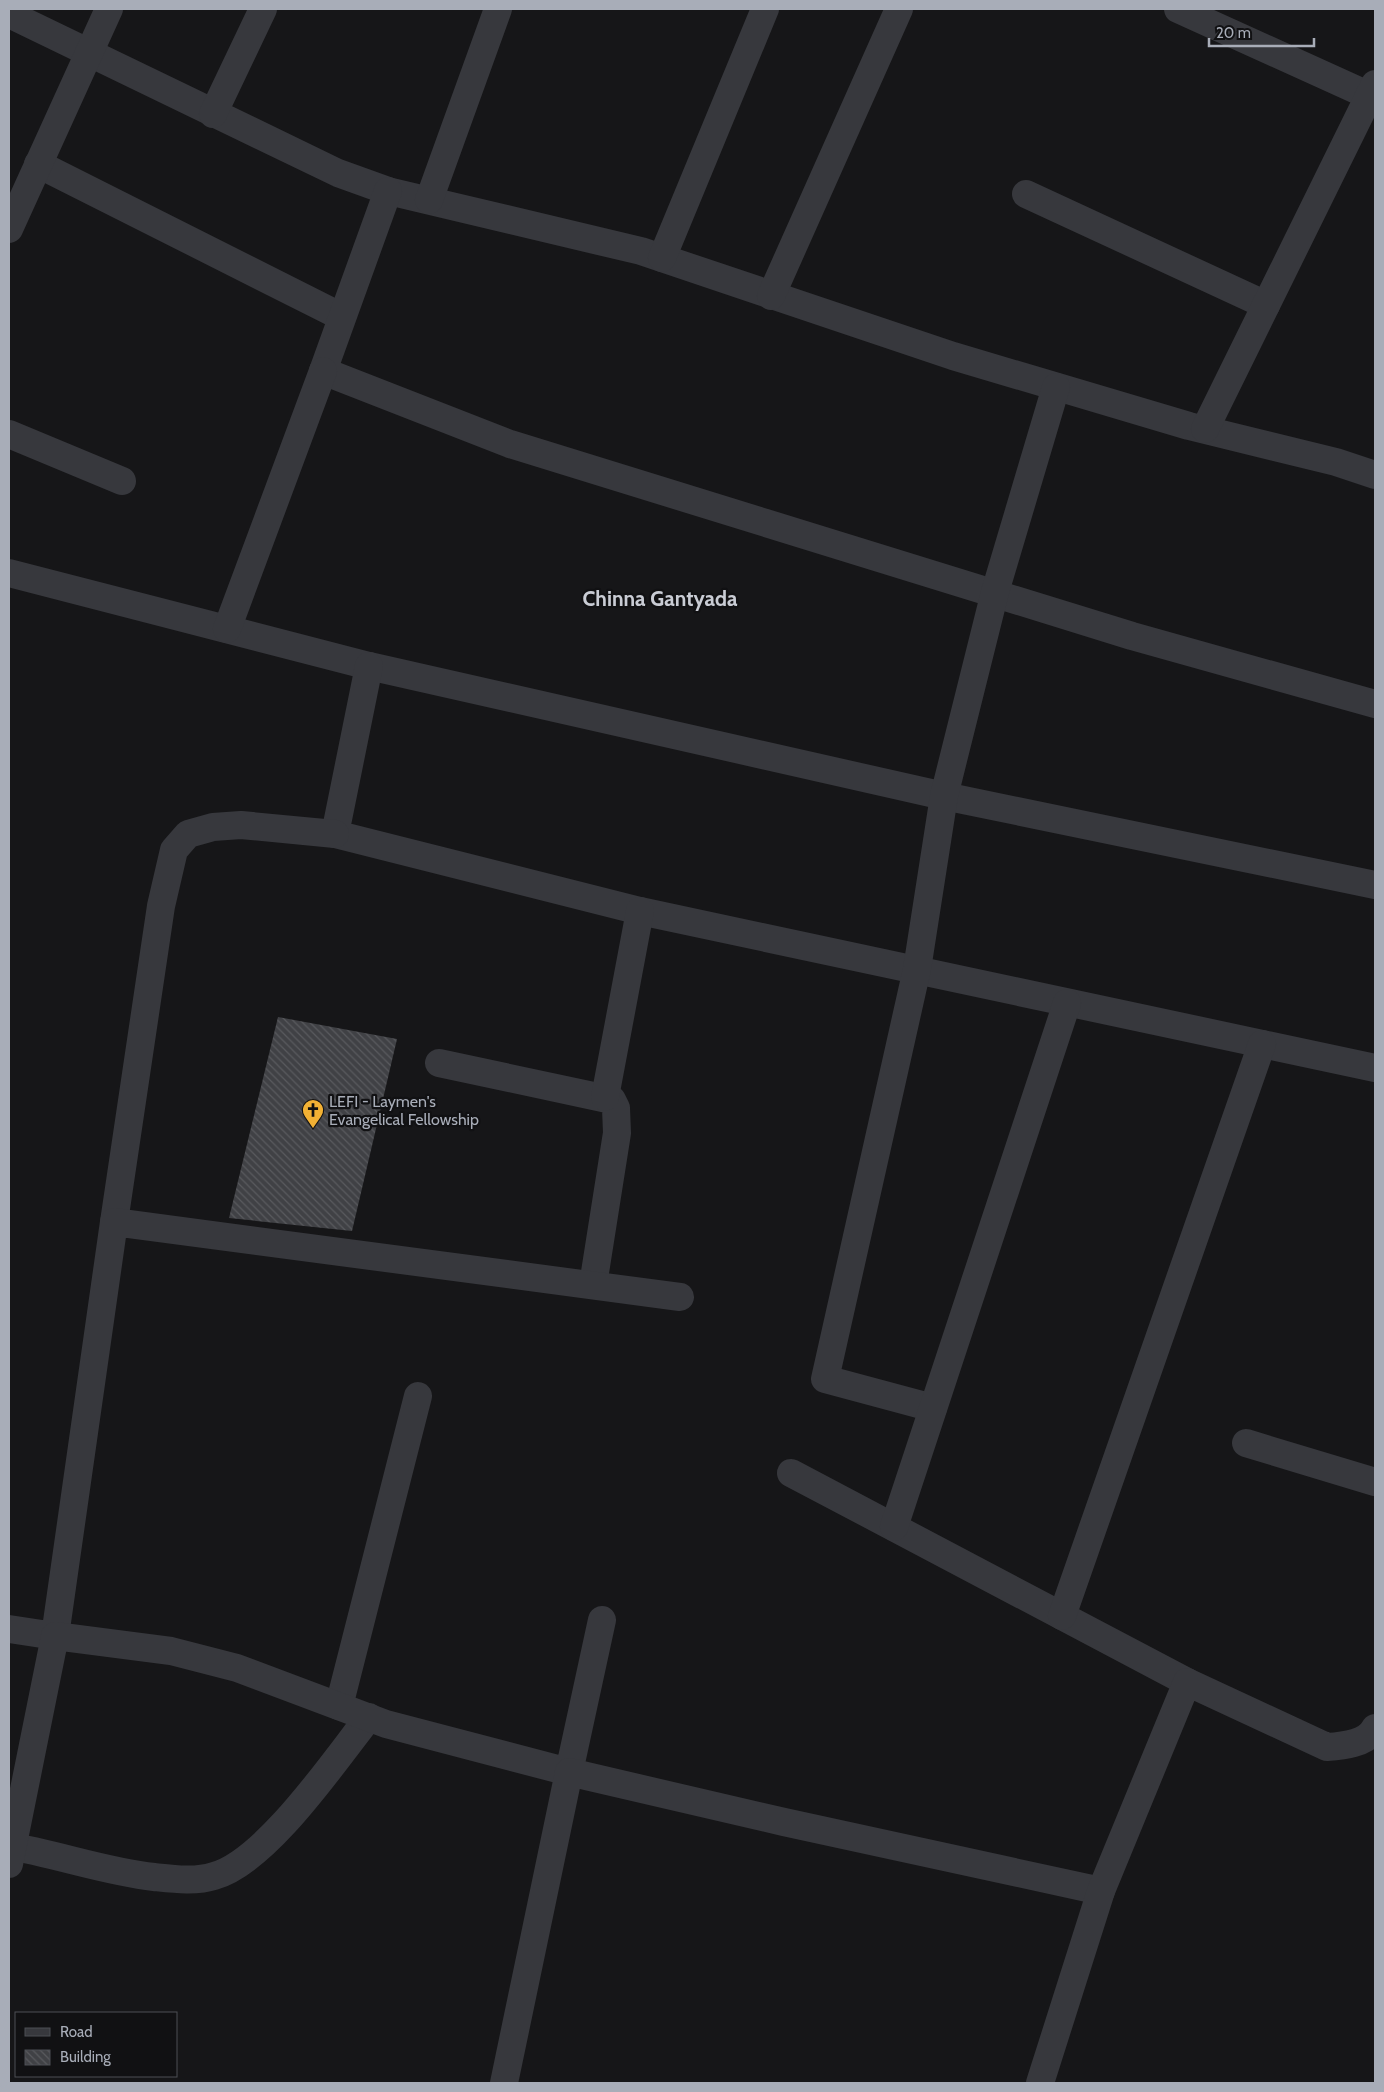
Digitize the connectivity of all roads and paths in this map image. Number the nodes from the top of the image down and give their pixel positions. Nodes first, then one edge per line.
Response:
1 (109, 9) edge
2 (263, 9) edge
3 (498, 9) edge
4 (765, 9) edge
5 (899, 9) edge
6 (1178, 9) edge
7 (9, 14) edge
8 (88, 54) junction
9 (1372, 90) edge
10 (213, 114) junction
11 (38, 164) junction
12 (388, 191) junction
13 (1026, 194) dead end
14 (429, 200) junction
15 (9, 229) edge
16 (662, 258) junction
17 (771, 296) junction
18 (1266, 306) junction
19 (342, 317) junction
20 (323, 371) junction
21 (1056, 386) junction
22 (1205, 429) junction
23 (9, 434) edge
24 (1375, 475) edge
25 (122, 481) dead end
26 (9, 573) edge
27 (995, 592) junction
28 (227, 629) junction
29 (369, 666) junction
30 (1375, 704) edge
31 (944, 796) junction
32 (335, 834) junction
33 (1375, 885) edge
34 (640, 911) junction
35 (917, 969) junction
36 (1067, 1003) junction
37 (1262, 1044) junction
38 (439, 1063) dead end
39 (1375, 1068) edge
40 (605, 1097) junction
41 (114, 1222) junction
42 (593, 1285) junction
43 (680, 1297) dead end
44 (418, 1396) dead end
45 (933, 1408) junction
46 (1246, 1443) dead end
47 (791, 1473) dead end
48 (1375, 1482) edge
49 (894, 1527) junction
50 (1062, 1616) junction
51 (602, 1620) dead end
52 (9, 1629) edge
53 (55, 1636) junction
54 (1187, 1682) junction
55 (339, 1706) junction
56 (369, 1717) junction
57 (1375, 1728) edge
58 (569, 1772) junction
59 (10, 1853) edge
60 (1101, 1891) junction
61 (504, 2083) edge
62 (1040, 2083) edge

1 - 8 street
2 - 10 street
3 - 14 street
4 - 16 street
5 - 17 street
6 - 9 street
7 - 8 street
8 - 10 street
8 - 11 street
9 - 18 street
10 - 12 street
11 - 15 street
11 - 19 street
12 - 14 street
12 - 19 street
13 - 18 street
14 - 16 street
16 - 17 street
17 - 21 street
18 - 22 street
19 - 20 street
20 - 27 street
20 - 28 street
21 - 22 street
21 - 27 street
22 - 24 street
23 - 25 street
26 - 28 street
27 - 30 street
27 - 31 street
28 - 29 street
29 - 31 street
29 - 32 street
31 - 33 street
31 - 35 street
32 - 34 street
32 - 41 street
34 - 35 street
34 - 40 street
35 - 36 street
35 - 45 street
36 - 37 street
36 - 45 street
37 - 39 street
37 - 50 street
38 - 40 street
40 - 42 street
41 - 42 street
41 - 53 street
42 - 43 street
44 - 55 street
45 - 49 street
46 - 48 street
47 - 49 street
49 - 50 street
50 - 54 street
51 - 58 street
52 - 53 street
53 - 55 street
53 - 59 street
54 - 57 street
54 - 60 street
55 - 56 street
56 - 58 street
56 - 59 street
58 - 60 street
58 - 61 street
60 - 62 street

